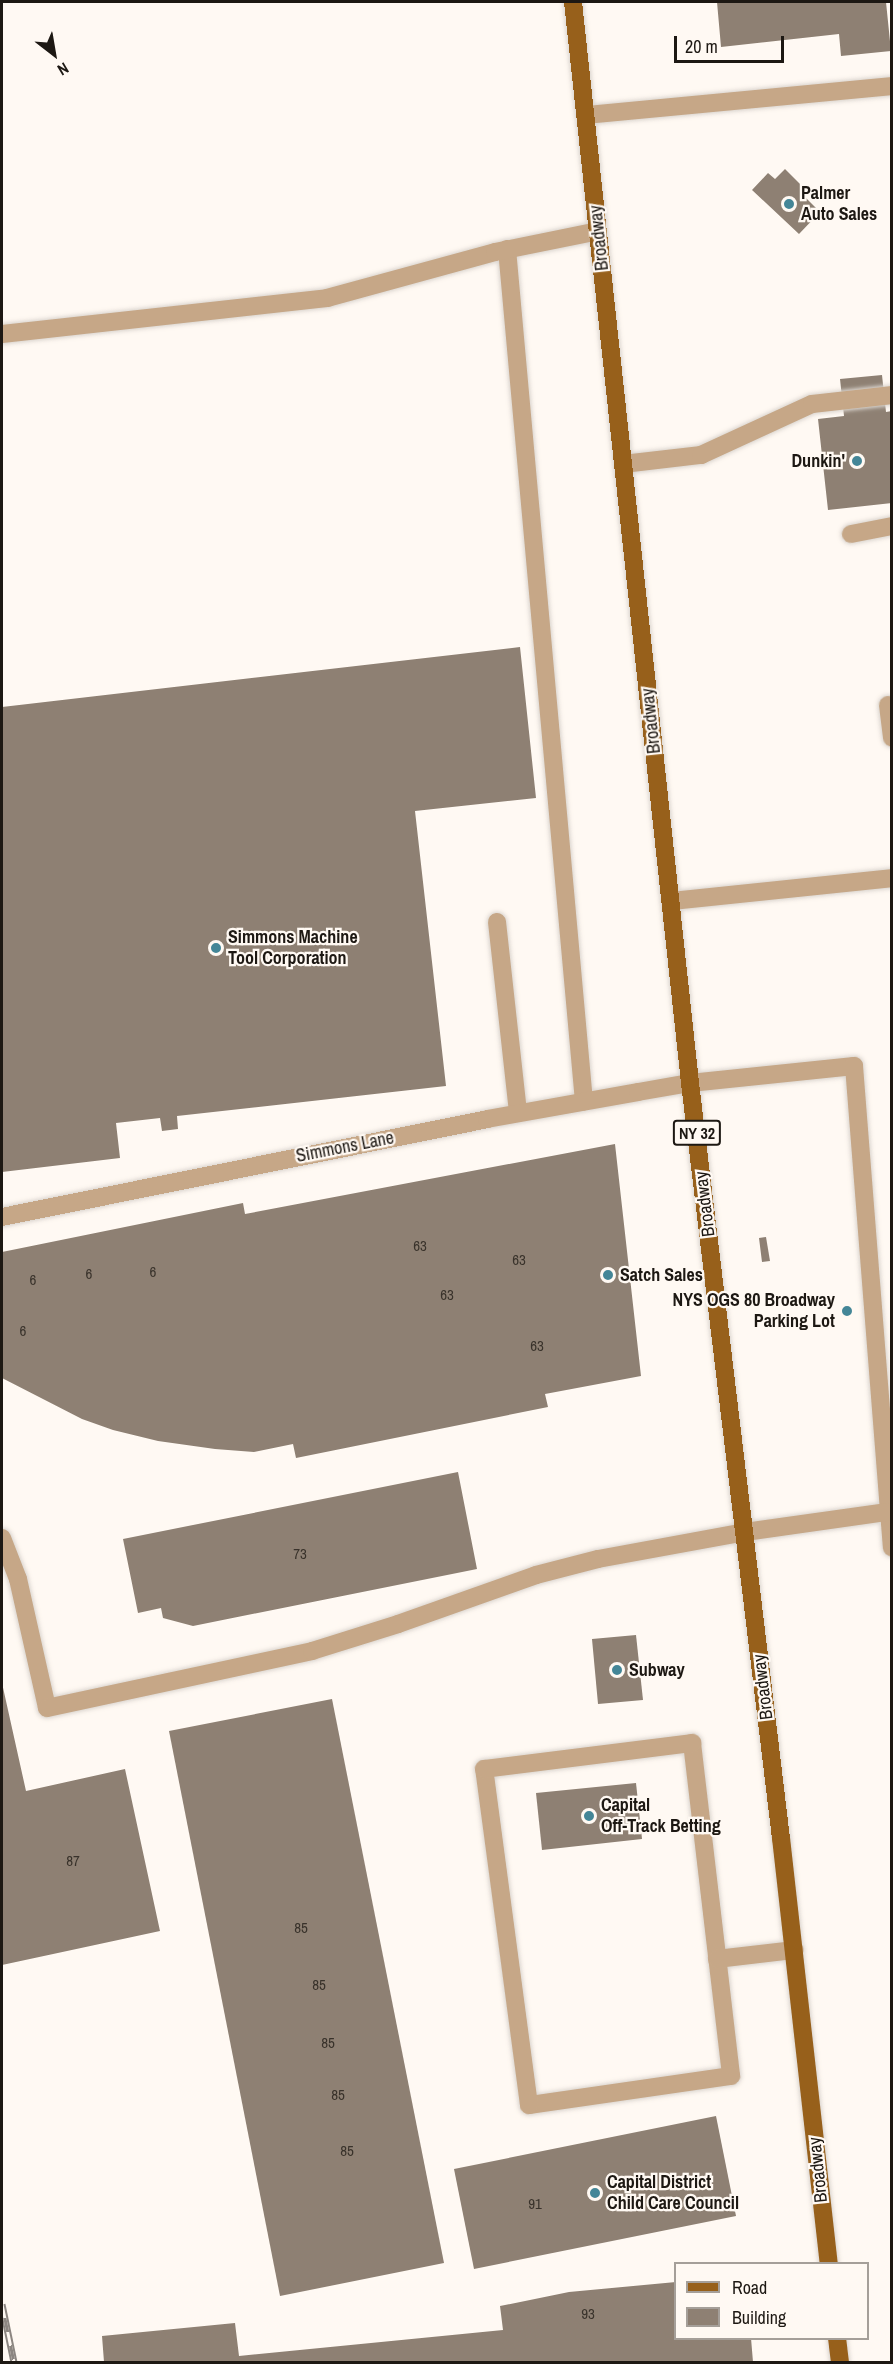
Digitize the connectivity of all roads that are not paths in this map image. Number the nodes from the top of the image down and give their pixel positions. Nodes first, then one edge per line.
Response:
1 (573, 2) edge
2 (891, 86) edge
3 (586, 115) junction
4 (598, 231) junction
5 (507, 249) junction
6 (2, 334) edge
7 (891, 395) edge
8 (623, 464) junction
9 (891, 526) edge
10 (851, 534) dead end
11 (888, 705) dead end
12 (891, 738) edge
13 (891, 878) edge
14 (671, 901) junction
15 (497, 922) dead end
16 (690, 1083) junction
17 (584, 1102) junction
18 (518, 1113) junction
19 (2, 1217) edge
20 (888, 1512) junction
21 (745, 1532) junction
22 (2, 1538) edge
23 (891, 1548) edge
24 (794, 1950) junction
25 (717, 1959) junction
26 (829, 2262) edge
27 (837, 2340) edge
28 (840, 2362) edge

1 - 3 main road, Broadway / NY 32
2 - 3 street
3 - 4 main road, Broadway / NY 32
4 - 5 street
4 - 8 main road, Broadway / NY 32
5 - 6 street
5 - 17 street
7 - 8 street
8 - 14 main road, Broadway / NY 32
9 - 10 street
11 - 12 street
13 - 14 street
14 - 16 main road, Broadway / NY 32
15 - 18 street
16 - 17 street, Simmons Lane
16 - 20 street, Simmons Lane
16 - 21 main road, Broadway / NY 32
17 - 18 street, Simmons Lane
18 - 19 street, Simmons Lane
20 - 21 street
20 - 23 street
21 - 22 street
21 - 24 main road, Broadway / NY 32
24 - 25 street
24 - 26 main road, Broadway / NY 32
25 - 25 street
27 - 28 main road

